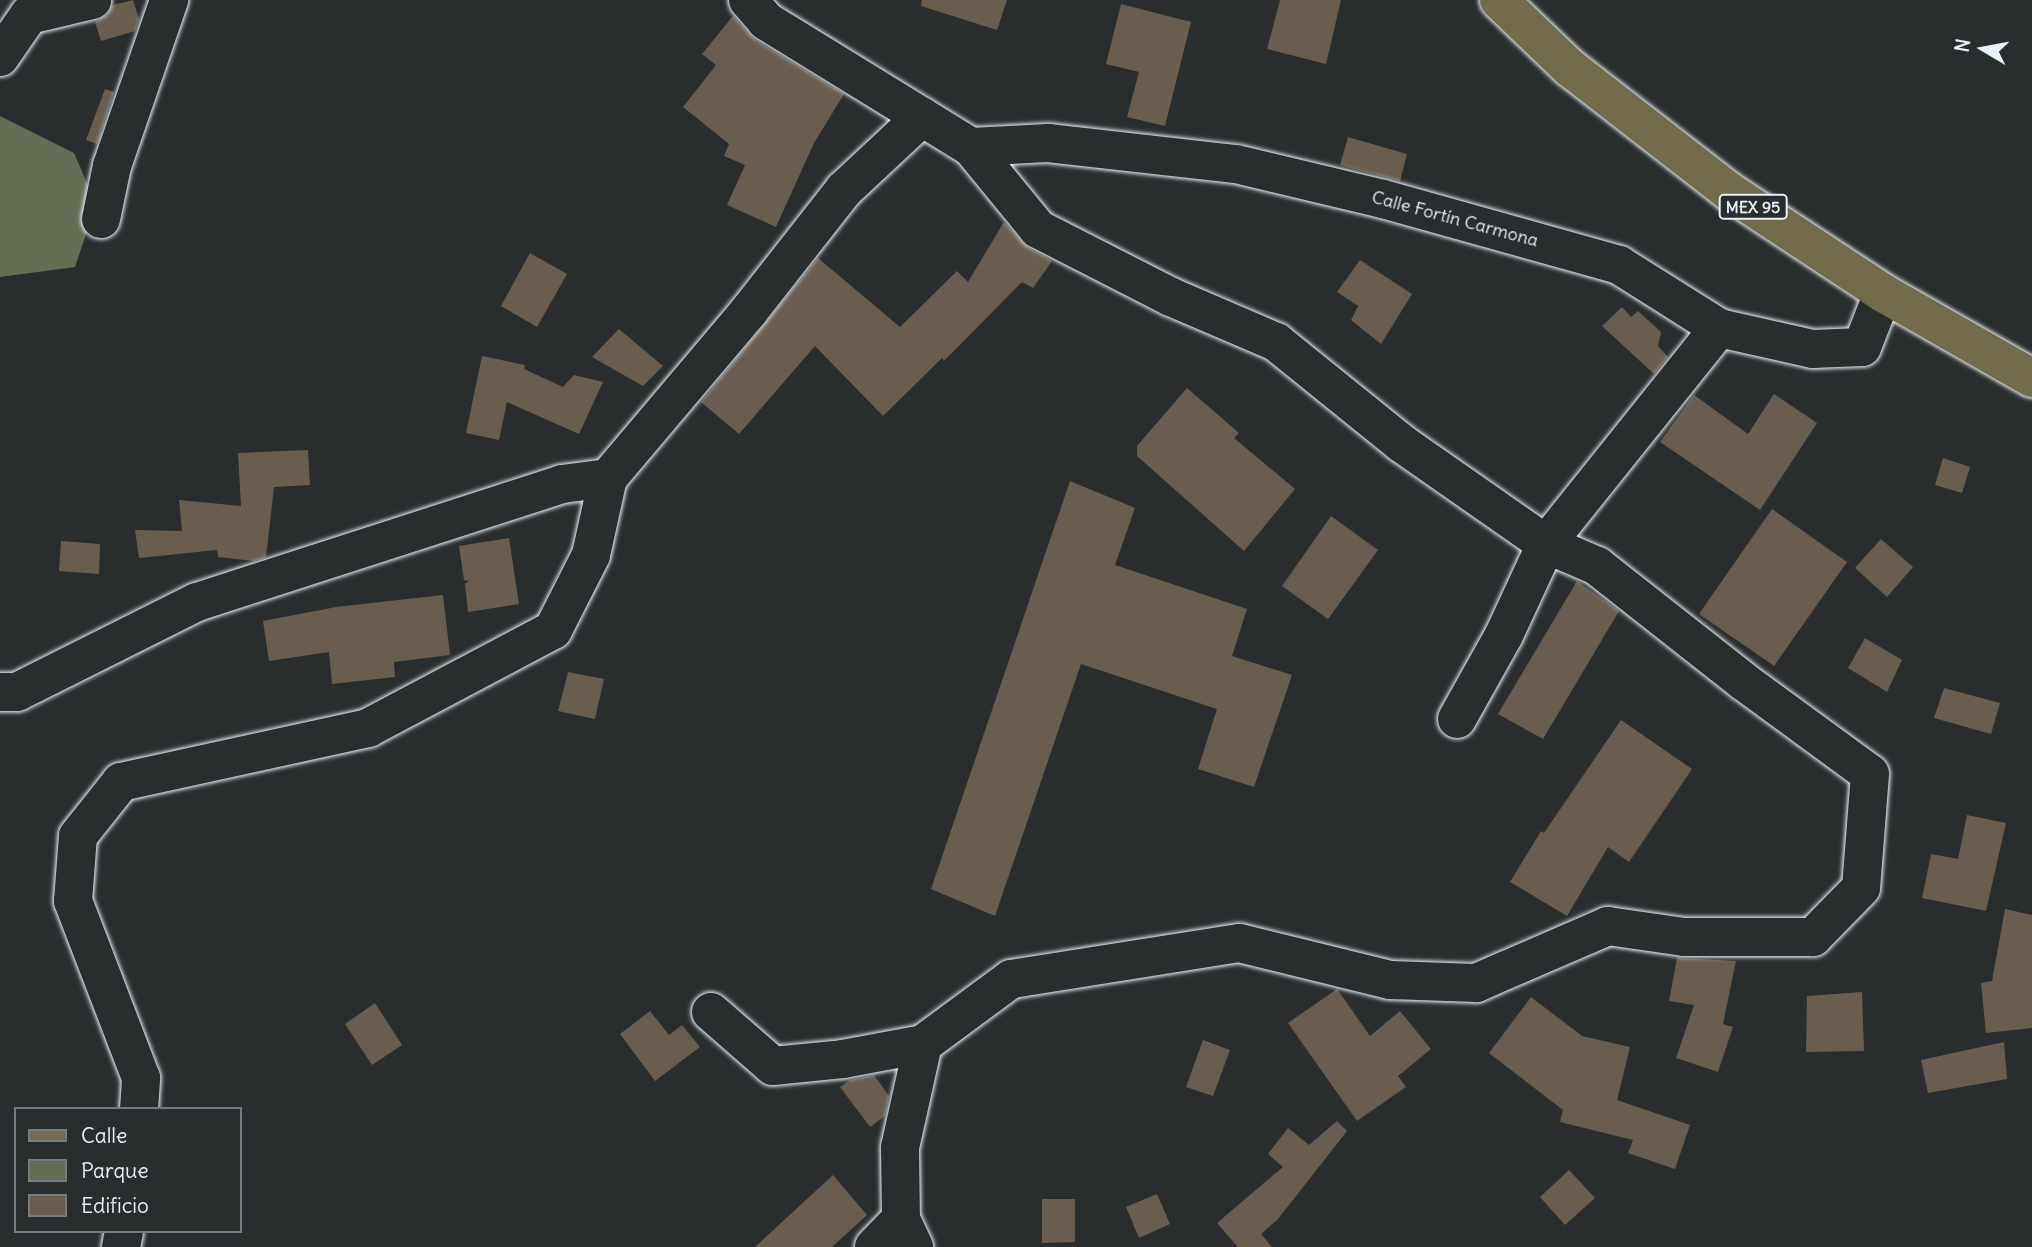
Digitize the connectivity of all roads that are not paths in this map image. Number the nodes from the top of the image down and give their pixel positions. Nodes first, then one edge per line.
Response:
1 (92, 0) edge
2 (169, 0) edge
3 (748, 0) edge
4 (1499, 0) edge
5 (0, 57) edge
6 (922, 117) junction
7 (971, 147) junction
8 (101, 219) dead end
9 (1883, 293) junction
10 (1719, 328) junction
11 (2032, 378) edge
12 (608, 478) junction
13 (1546, 544) junction
14 (0, 692) edge
15 (1457, 719) dead end
16 (711, 1012) dead end
17 (923, 1044) junction
18 (139, 1107) edge
19 (907, 1233) edge
20 (874, 1247) edge

1 - 5 street
2 - 8 street
3 - 6 street
4 - 9 main road, MEX 95
6 - 7 street
6 - 12 street
7 - 10 street, Calle Fortín Carmona
7 - 13 street
9 - 10 street, Calle Fortín Carmona
9 - 11 main road, MEX 95
10 - 13 street
12 - 14 street
12 - 18 street
13 - 15 street
13 - 17 street
16 - 17 street
17 - 19 street
19 - 20 street

